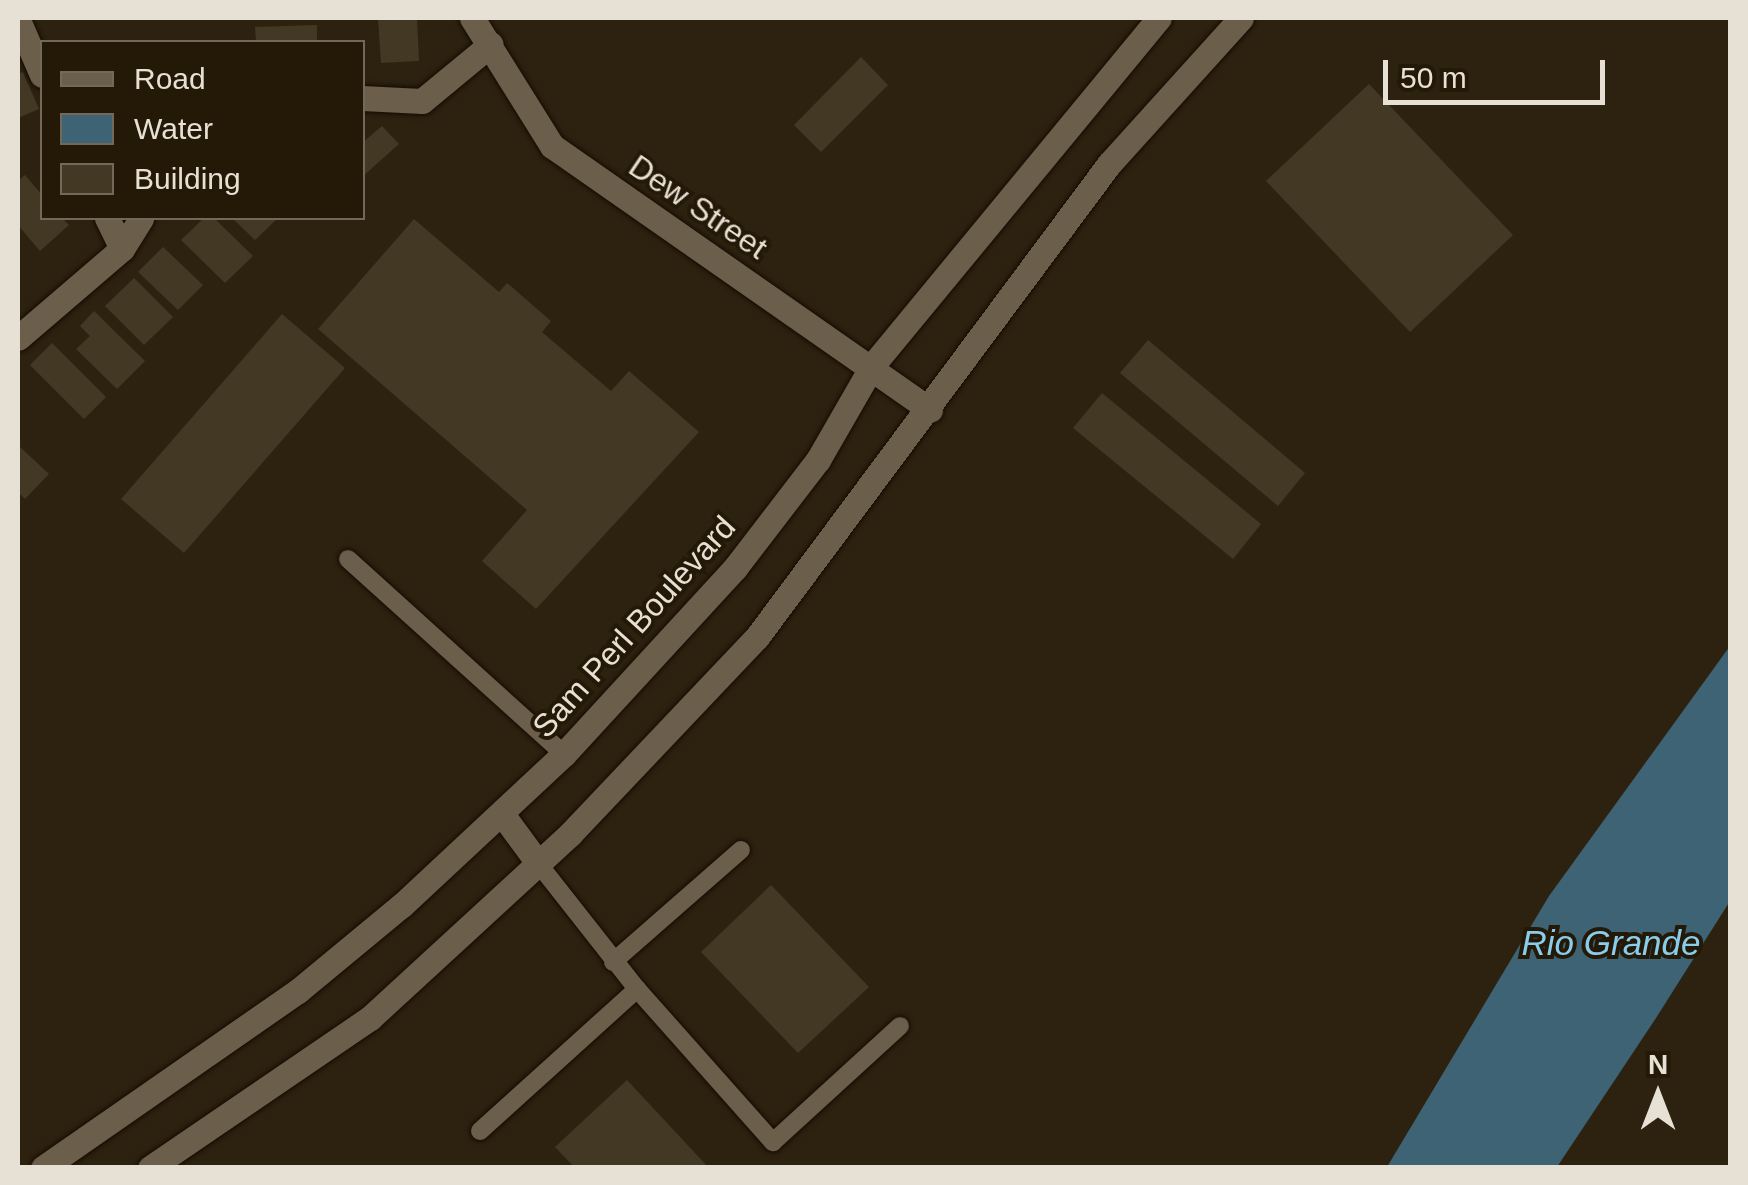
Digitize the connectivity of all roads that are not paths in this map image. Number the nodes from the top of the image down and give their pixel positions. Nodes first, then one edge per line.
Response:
1 (472, 18) edge
2 (1159, 18) edge
3 (1241, 18) edge
4 (18, 20) edge
5 (490, 44) junction
6 (40, 70) edge
7 (365, 98) edge
8 (108, 220) edge
9 (141, 220) edge
10 (122, 249) junction
11 (18, 338) edge
12 (872, 366) junction
13 (930, 410) junction
14 (348, 558) dead end
15 (564, 754) junction
16 (502, 814) junction
17 (741, 850) dead end
18 (538, 863) junction
19 (612, 962) junction
20 (637, 989) junction
21 (900, 1026) dead end
22 (480, 1132) dead end
23 (43, 1168) edge
24 (150, 1168) edge

1 - 5 main road, Dew Street
2 - 12 main road, Sam Perl Boulevard
3 - 13 main road
4 - 6 main road
5 - 7 main road
5 - 12 main road, Dew Street
8 - 10 main road
9 - 10 main road
10 - 11 main road
12 - 13 main road, Dew Street
12 - 15 main road, Sam Perl Boulevard
13 - 18 main road
14 - 15 lane
15 - 16 main road, Sam Perl Boulevard
16 - 18 main road
16 - 23 main road, Sam Perl Boulevard
17 - 19 lane
18 - 19 lane
18 - 24 main road
19 - 20 lane
20 - 21 lane
20 - 22 lane

